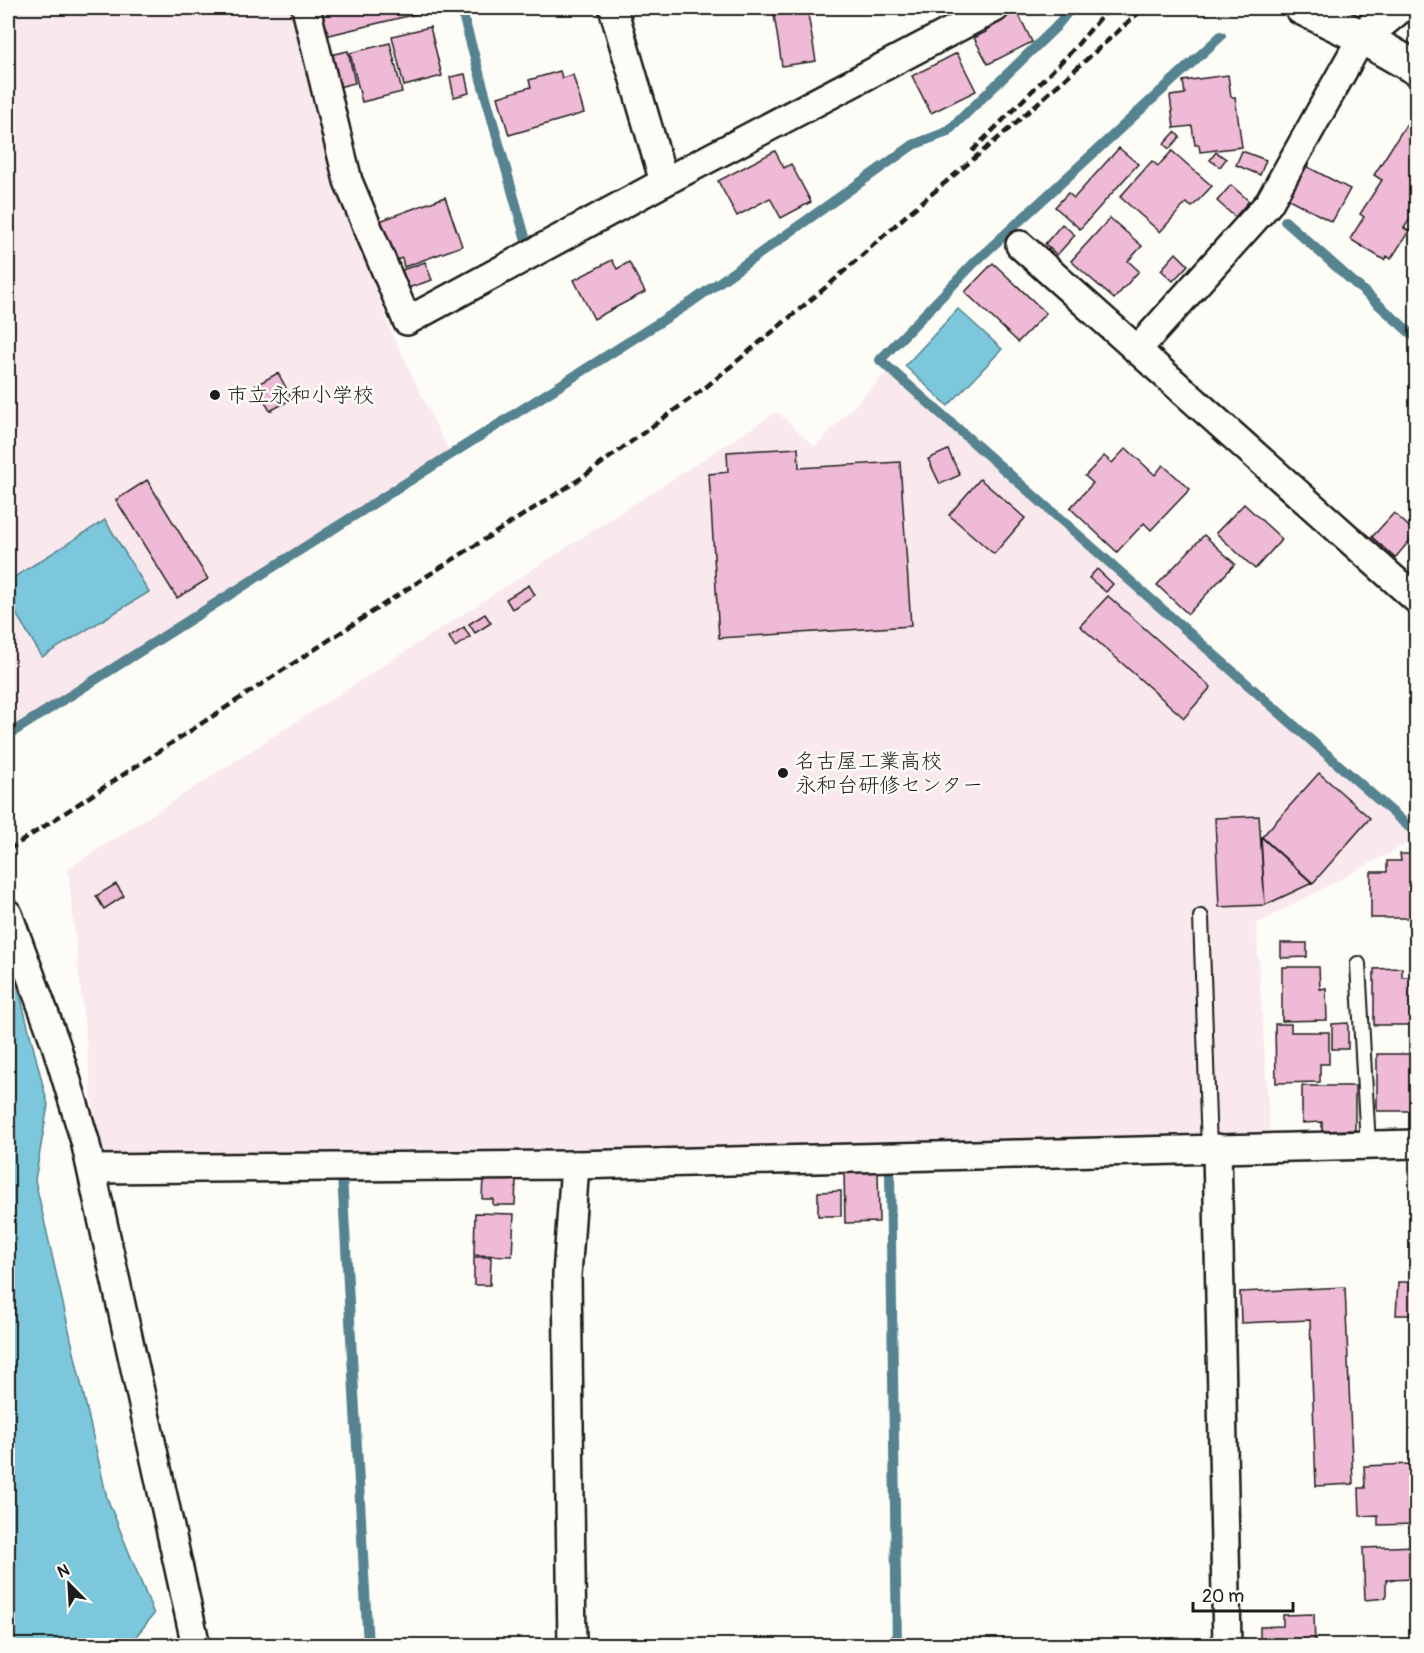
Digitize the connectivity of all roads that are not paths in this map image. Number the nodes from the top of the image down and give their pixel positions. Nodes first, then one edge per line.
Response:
1 (306, 8) edge
2 (613, 8) edge
3 (995, 8) edge
4 (1302, 8) edge
5 (1397, 8) edge
6 (1362, 37) junction
7 (1416, 68) edge
8 (664, 182) junction
9 (1020, 245) dead end
10 (1137, 350) junction
11 (1416, 599) edge
12 (8, 914) edge
13 (1201, 917) dead end
14 (1358, 964) dead end
15 (1416, 1144) edge
16 (1368, 1145) junction
17 (1213, 1148) junction
18 (575, 1165) junction
19 (92, 1169) junction
20 (196, 1646) edge
21 (572, 1646) edge
22 (1227, 1646) edge

1 - 8 street
2 - 8 street
3 - 8 street
4 - 6 main road
5 - 6 main road
6 - 7 main road
6 - 10 street
9 - 10 street
10 - 11 street
12 - 19 street
13 - 17 lane
14 - 16 lane
15 - 16 street
16 - 17 street
17 - 18 street
17 - 22 street
18 - 19 street
18 - 21 street
19 - 20 street

